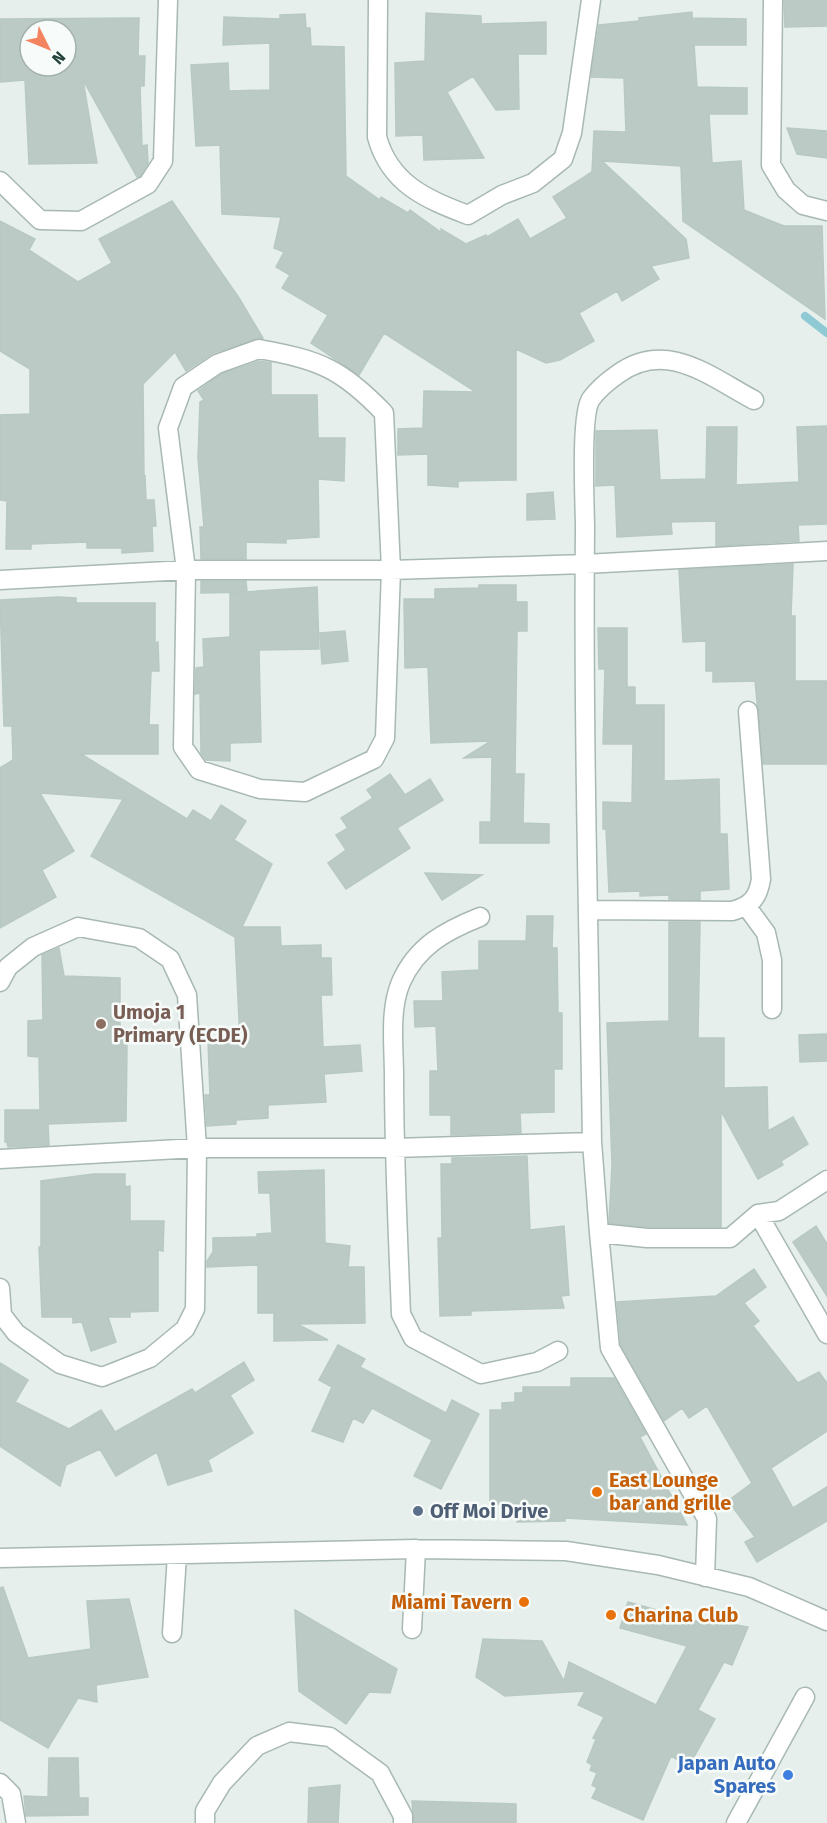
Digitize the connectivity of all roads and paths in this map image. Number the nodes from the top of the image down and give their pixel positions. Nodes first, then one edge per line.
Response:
1 (168, 0) edge
2 (378, 0) edge
3 (591, 0) edge
4 (773, 0) edge
5 (0, 181) edge
6 (827, 211) edge
7 (754, 400) dead end
8 (827, 551) edge
9 (585, 564) junction
10 (186, 570) junction
11 (391, 570) junction
12 (0, 580) edge
13 (748, 711) dead end
14 (747, 907) junction
15 (589, 910) junction
16 (480, 917) dead end
17 (0, 982) edge
18 (772, 1009) dead end
19 (592, 1142) junction
20 (197, 1148) junction
21 (394, 1148) junction
22 (0, 1158) edge
23 (827, 1180) edge
24 (758, 1214) junction
25 (599, 1233) junction
26 (0, 1288) edge
27 (827, 1334) edge
28 (558, 1351) dead end
29 (416, 1550) junction
30 (177, 1555) junction
31 (0, 1558) edge
32 (705, 1576) junction
33 (827, 1621) edge
34 (412, 1629) dead end
35 (172, 1633) dead end
36 (805, 1698) dead end
37 (0, 1783) edge
38 (16, 1823) edge
39 (206, 1823) edge
40 (403, 1823) edge
41 (736, 1823) edge

1 - 5 street
2 - 3 street
4 - 6 street
7 - 9 street
8 - 9 street
9 - 11 street
9 - 15 street
10 - 11 street
10 - 11 street
10 - 11 street
10 - 12 street
13 - 14 street
14 - 15 street
14 - 18 street
15 - 19 street
16 - 21 street
17 - 20 street
19 - 21 street
19 - 25 street
20 - 21 street
20 - 22 street
20 - 26 street
21 - 28 street
23 - 24 street
24 - 25 street
24 - 27 street
25 - 32 street
29 - 30 street
29 - 32 street
29 - 34 street
30 - 31 street
30 - 35 street
32 - 33 street
36 - 41 street
37 - 38 street
39 - 40 street

